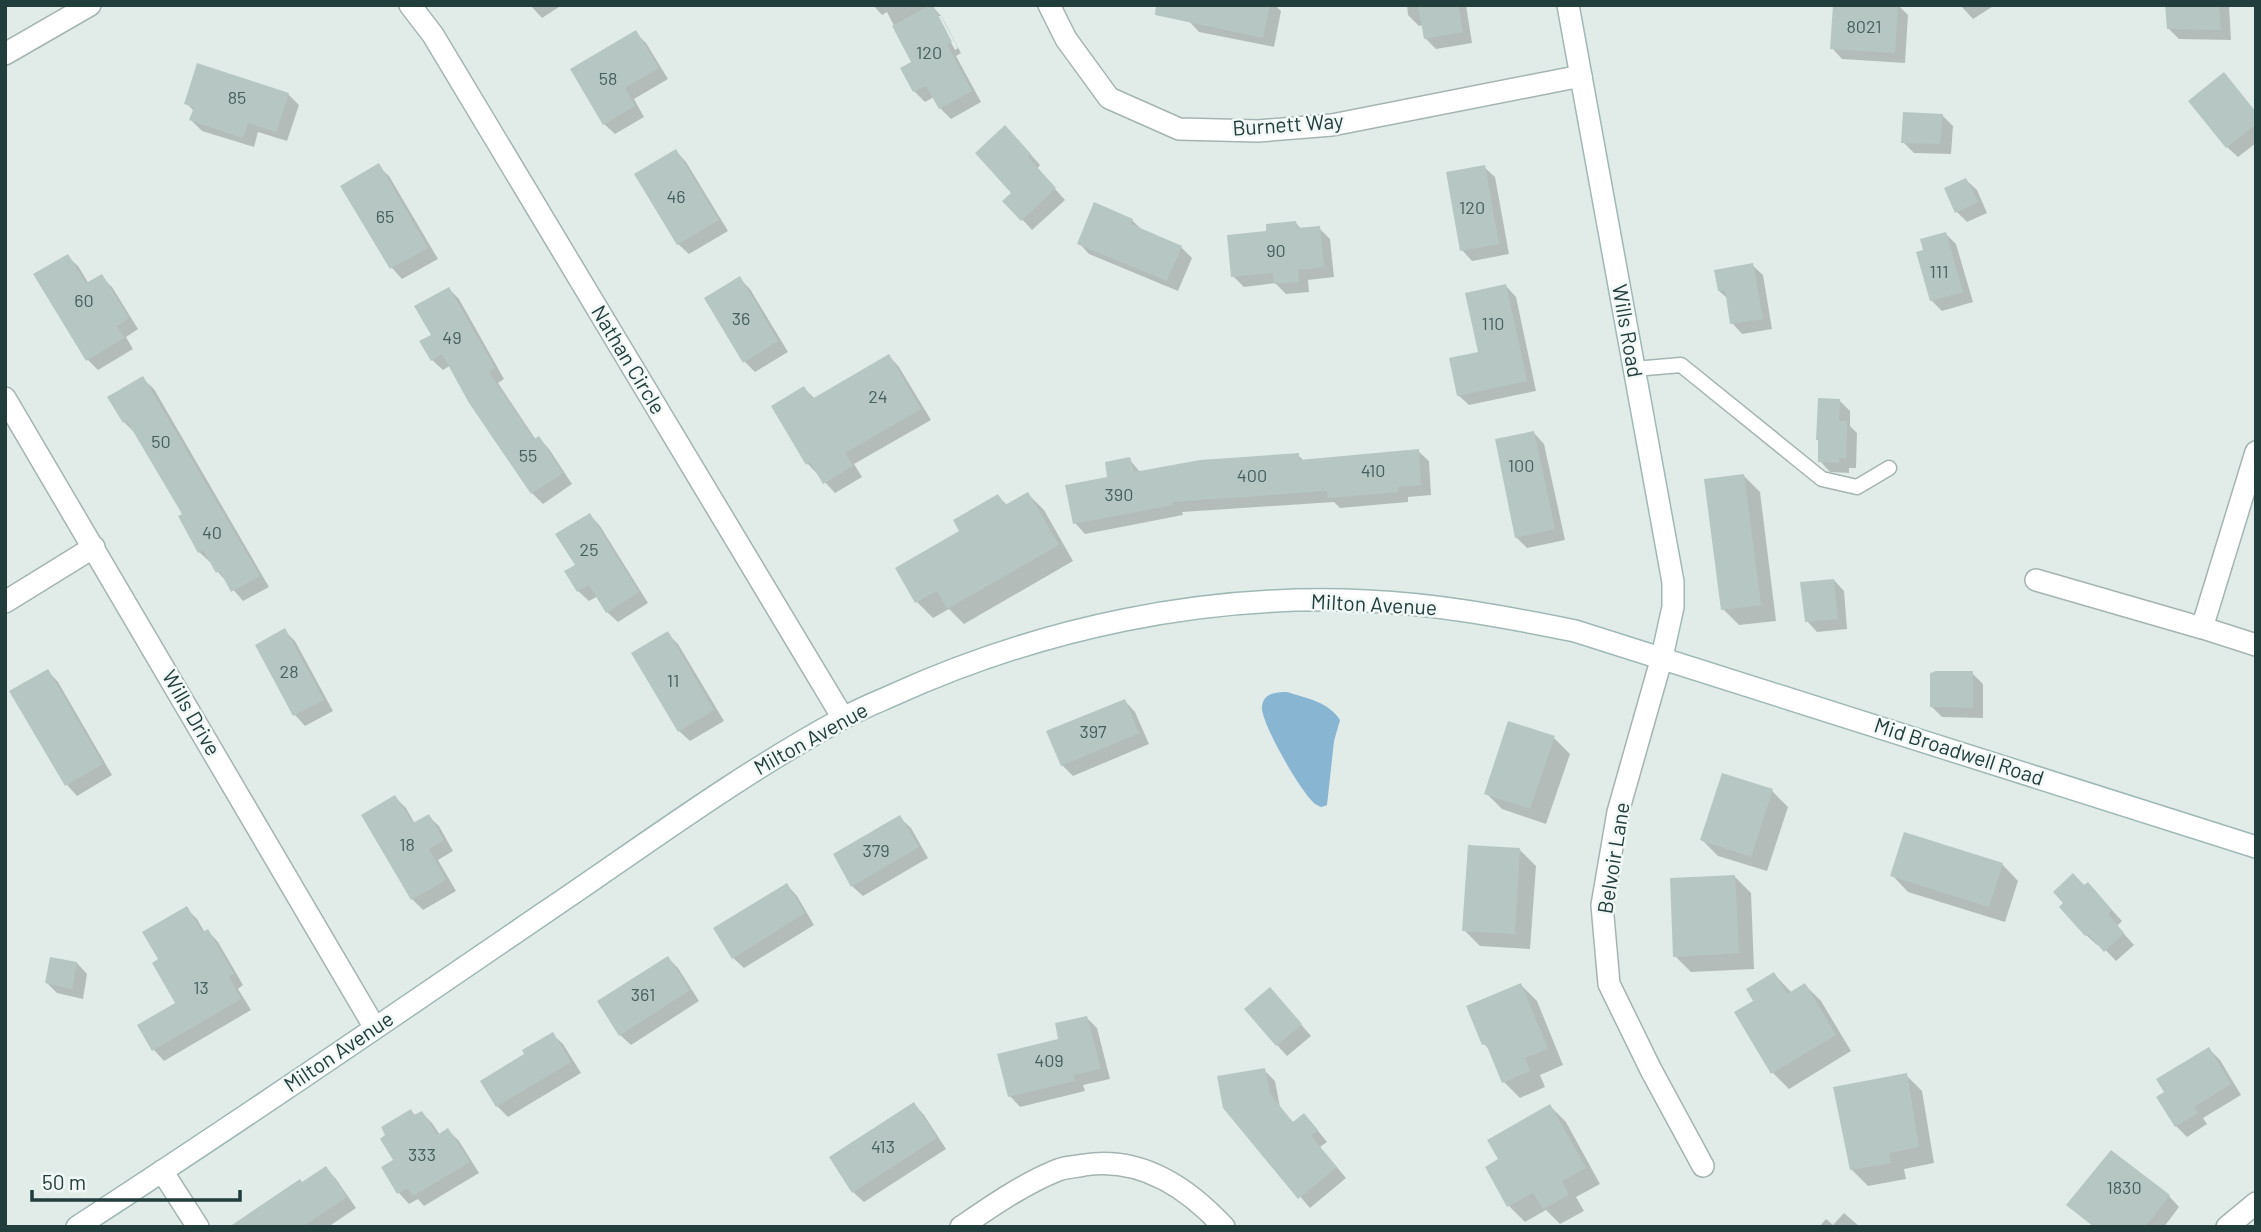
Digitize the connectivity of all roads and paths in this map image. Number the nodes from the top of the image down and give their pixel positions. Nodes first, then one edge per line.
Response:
1 (90, 5) edge
2 (410, 5) edge
3 (1049, 5) edge
4 (1568, 5) edge
5 (5, 54) edge
6 (1581, 76) junction
7 (1634, 369) junction
8 (5, 398) edge
9 (2256, 452) edge
10 (1889, 468) dead end
11 (94, 547) junction
12 (2036, 580) dead end
13 (5, 602) edge
14 (2200, 627) junction
15 (2256, 645) edge
16 (1662, 657) junction
17 (843, 718) junction
18 (2256, 847) edge
19 (375, 1028) junction
20 (1703, 1166) dead end
21 (162, 1171) junction
22 (2256, 1203) edge
23 (76, 1227) edge
24 (198, 1227) edge
25 (961, 1227) edge
26 (1224, 1227) edge
27 (2227, 1227) edge

1 - 5 street
2 - 17 street, Nathan Circle
3 - 6 street, Burnett Way
4 - 6 street, Wills Road
6 - 7 street, Wills Road
7 - 10 lane
7 - 16 street, Wills Road
8 - 11 street, Wills Drive
9 - 14 street
11 - 13 street
11 - 19 street, Wills Drive
12 - 14 street
14 - 15 street
16 - 17 street, Milton Avenue
16 - 18 street, Mid Broadwell Road
16 - 20 street, Belvoir Lane
17 - 19 street, Milton Avenue
19 - 21 street, Milton Avenue
21 - 23 street, Milton Avenue
21 - 24 street
22 - 27 street
25 - 26 street

